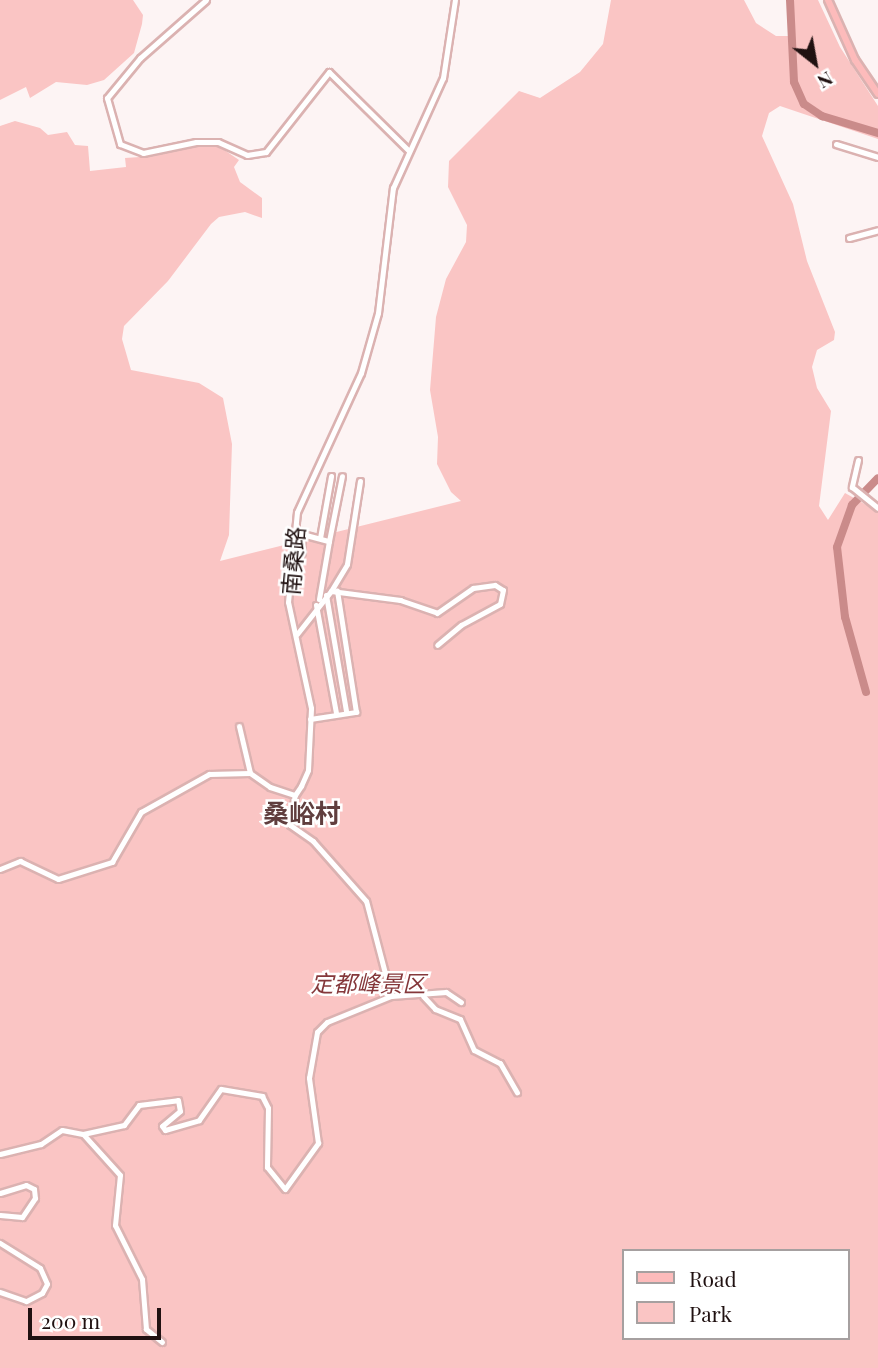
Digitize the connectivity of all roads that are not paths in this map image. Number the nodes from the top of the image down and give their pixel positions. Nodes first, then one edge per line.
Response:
1 (206, 0) edge
2 (455, 0) edge
3 (828, 0) edge
4 (878, 94) edge
5 (836, 144) dead end
6 (408, 150) junction
7 (878, 157) edge
8 (878, 230) edge
9 (849, 238) dead end
10 (858, 460) dead end
11 (331, 476) dead end
12 (342, 476) dead end
13 (360, 481) dead end
14 (878, 508) edge
15 (320, 538) junction
16 (329, 541) junction
17 (291, 570) junction
18 (331, 592) junction
19 (318, 603) junction
20 (296, 634) junction
21 (437, 645) dead end
22 (346, 710) junction
23 (336, 713) junction
24 (310, 719) junction
25 (239, 726) dead end
26 (250, 772) junction
27 (295, 795) junction
28 (0, 869) edge
29 (391, 996) junction
30 (423, 996) junction
31 (461, 1002) dead end
32 (517, 1093) dead end
33 (83, 1134) junction
34 (0, 1154) edge
35 (0, 1193) edge
36 (0, 1215) edge
37 (0, 1243) edge
38 (0, 1292) edge
39 (162, 1342) dead end

1 - 6 street
2 - 6 street, 南桑路
3 - 4 main road
5 - 7 street
6 - 17 street, 南桑路
8 - 9 street
10 - 14 street
11 - 15 street
12 - 16 street
13 - 18 street
15 - 16 street
15 - 17 street
16 - 19 street
17 - 20 street, 南桑路
18 - 19 street
18 - 21 street
18 - 22 street
18 - 22 street
19 - 20 street
19 - 23 street
20 - 24 street, 南桑路
22 - 23 street
23 - 24 street
24 - 27 street, 南桑路
25 - 26 street
26 - 27 street
26 - 28 street
27 - 29 street, 南桑路
29 - 30 street
29 - 33 street
30 - 31 street
30 - 32 street
33 - 34 street
33 - 39 street
35 - 36 street
37 - 38 street

